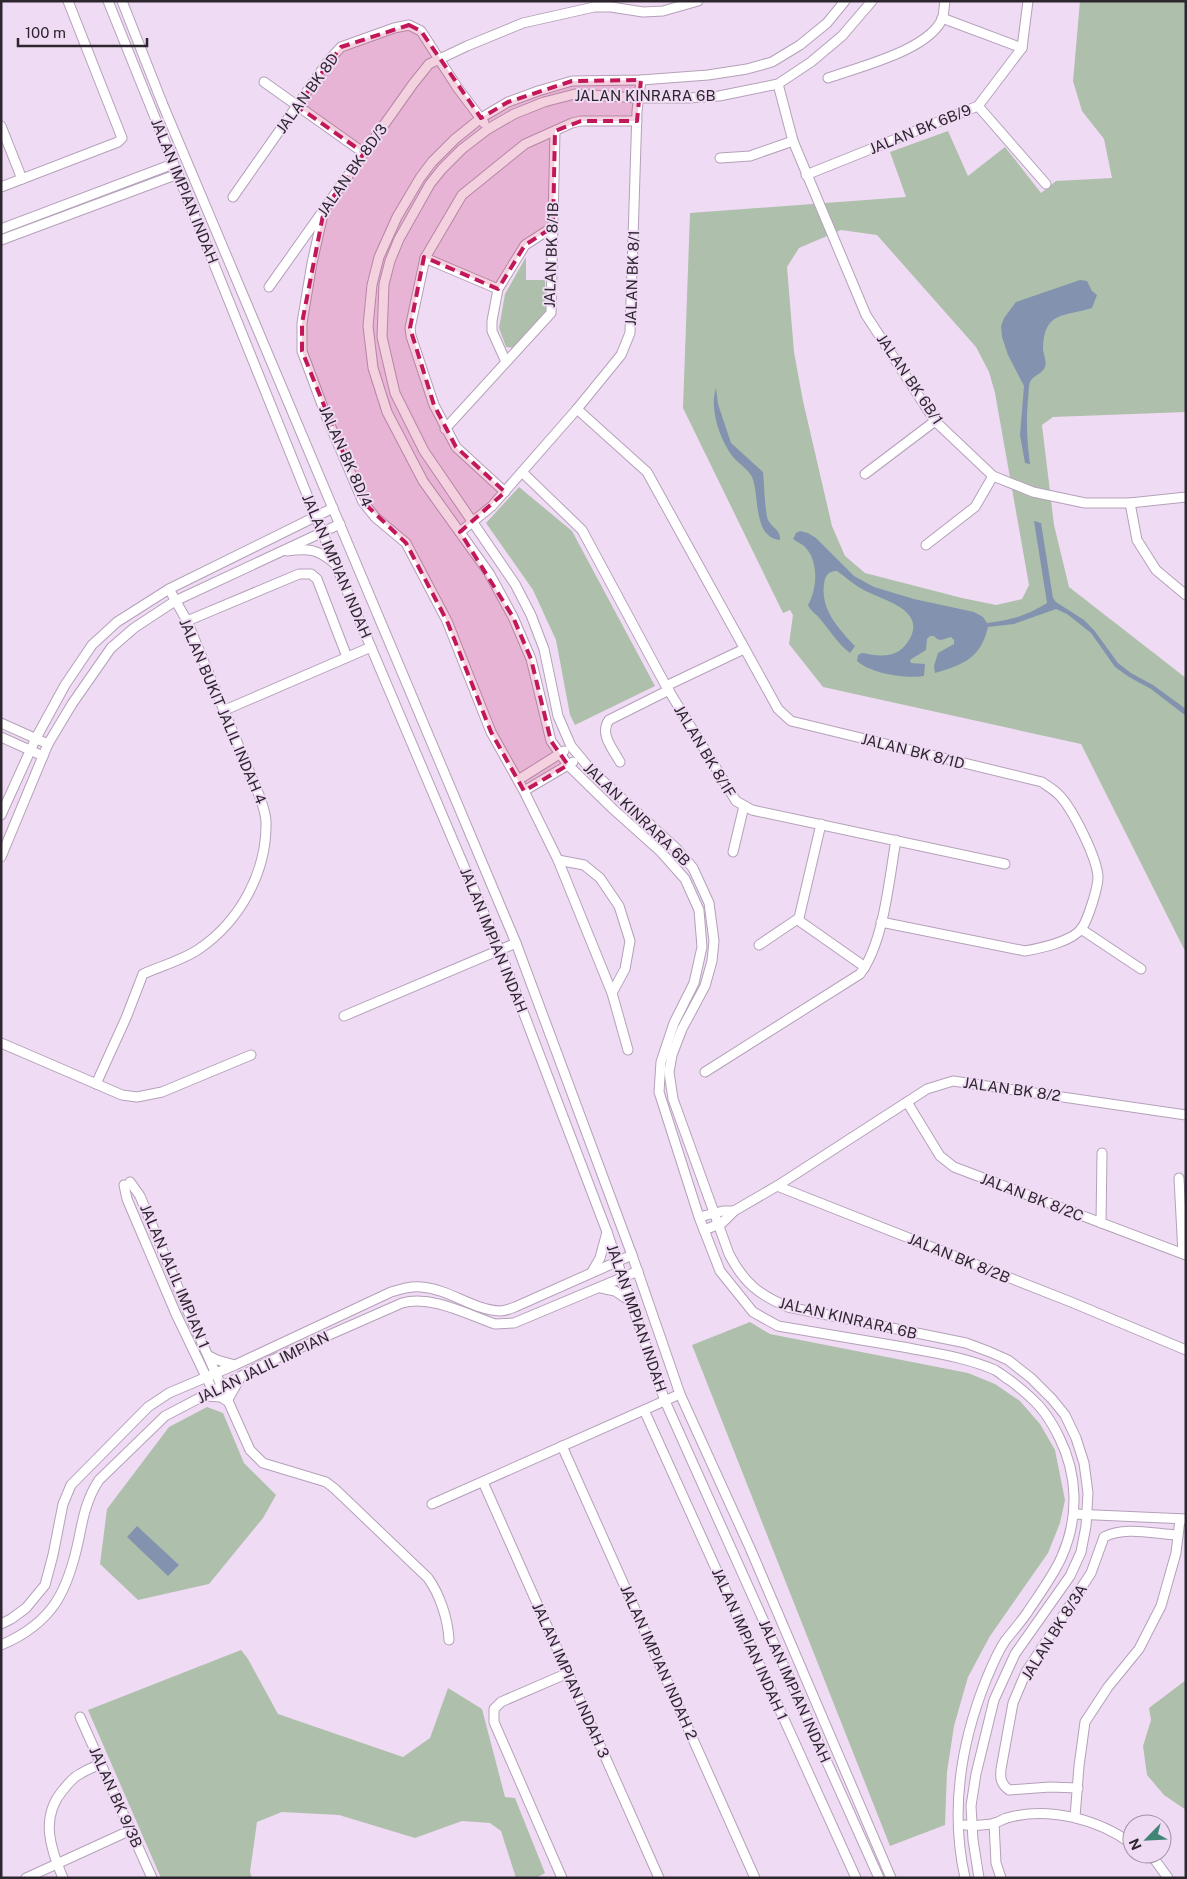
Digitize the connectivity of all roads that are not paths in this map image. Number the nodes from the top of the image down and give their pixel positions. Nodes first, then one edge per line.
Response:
1 (68, 1) edge
2 (108, 1) edge
3 (122, 1) edge
4 (698, 1) edge
5 (845, 1) edge
6 (872, 1) edge
7 (945, 1) edge
8 (1028, 1) edge
9 (669, 6) edge
10 (942, 18) junction
11 (1022, 48) junction
12 (439, 59) junction
13 (828, 78) dead end
14 (641, 80) junction
15 (264, 82) dead end
16 (778, 84) junction
17 (638, 98) junction
18 (296, 106) junction
19 (978, 106) junction
20 (482, 118) junction
21 (637, 121) junction
22 (1, 126) edge
23 (488, 130) junction
24 (555, 131) junction
25 (792, 141) junction
26 (364, 152) junction
27 (720, 158) dead end
28 (173, 164) junction
29 (178, 174) junction
30 (806, 174) junction
31 (22, 179) junction
32 (1046, 184) dead end
33 (1, 187) edge
34 (233, 197) dead end
35 (324, 210) junction
36 (553, 227) junction
37 (1, 229) edge
38 (1, 240) edge
39 (425, 258) junction
40 (269, 287) dead end
41 (498, 289) junction
42 (506, 362) junction
43 (577, 409) junction
44 (935, 422) junction
45 (445, 429) junction
46 (522, 472) junction
47 (865, 474) dead end
48 (993, 476) junction
49 (504, 492) junction
50 (1186, 497) edge
51 (1130, 503) junction
52 (333, 508) junction
53 (316, 516) junction
54 (472, 522) junction
55 (340, 524) junction
56 (322, 532) junction
57 (460, 532) junction
58 (926, 545) dead end
59 (279, 551) junction
60 (337, 566) junction
61 (169, 589) junction
62 (1186, 595) edge
63 (175, 601) junction
64 (187, 621) junction
65 (371, 647) junction
66 (744, 650) junction
67 (347, 657) junction
68 (668, 688) junction
69 (225, 710) junction
70 (1, 723) edge
71 (1, 737) edge
72 (36, 738) junction
73 (48, 744) junction
74 (571, 746) junction
75 (31, 750) junction
76 (559, 754) junction
77 (43, 756) junction
78 (579, 758) junction
79 (620, 762) dead end
80 (568, 765) junction
81 (518, 780) junction
82 (524, 790) junction
83 (744, 806) junction
84 (1, 815) edge
85 (821, 824) junction
86 (896, 840) junction
87 (733, 852) dead end
88 (1, 857) edge
89 (558, 860) junction
90 (1005, 864) dead end
91 (798, 920) junction
92 (881, 922) junction
93 (1081, 929) junction
94 (516, 943) junction
95 (759, 945) dead end
96 (500, 951) junction
97 (865, 967) junction
98 (1140, 969) dead end
99 (612, 993) junction
100 (344, 1016) dead end
101 (1, 1043) edge
102 (628, 1050) dead end
103 (251, 1055) dead end
104 (706, 1072) dead end
105 (96, 1084) junction
106 (907, 1102) junction
107 (1186, 1115) edge
108 (1102, 1153) dead end
109 (1179, 1178) dead end
110 (777, 1186) junction
111 (142, 1200) junction
112 (130, 1205) junction
113 (734, 1211) junction
114 (713, 1214) junction
115 (699, 1217) junction
116 (1101, 1223) junction
117 (718, 1225) junction
118 (704, 1230) junction
119 (607, 1232) junction
120 (632, 1255) junction
121 (1184, 1255) edge
122 (617, 1261) junction
123 (638, 1272) junction
124 (592, 1273) junction
125 (623, 1278) junction
126 (601, 1288) junction
127 (630, 1301) junction
128 (1186, 1350) edge
129 (209, 1356) junction
130 (199, 1362) junction
131 (235, 1365) junction
132 (216, 1373) junction
133 (207, 1377) junction
134 (241, 1377) junction
135 (192, 1384) junction
136 (222, 1387) junction
137 (209, 1394) junction
138 (680, 1394) junction
139 (228, 1401) junction
140 (665, 1401) junction
141 (644, 1410) junction
142 (562, 1446) junction
143 (483, 1482) junction
144 (432, 1504) dead end
145 (1074, 1514) junction
146 (1088, 1515) junction
147 (1183, 1519) edge
148 (1177, 1535) junction
149 (1, 1624) edge
150 (450, 1640) dead end
151 (1, 1645) edge
152 (568, 1673) junction
153 (80, 1717) dead end
154 (101, 1764) junction
155 (1078, 1788) junction
156 (1075, 1817) junction
157 (994, 1823) junction
158 (958, 1824) junction
159 (971, 1825) junction
160 (131, 1830) junction
161 (1122, 1837) edge
162 (57, 1864) junction
163 (1158, 1864) edge
164 (26, 1878) edge
165 (63, 1878) edge
166 (152, 1878) edge
167 (562, 1878) edge
168 (659, 1878) edge
169 (755, 1878) edge
170 (856, 1878) edge
171 (879, 1878) edge
172 (891, 1878) edge
173 (965, 1878) edge
174 (979, 1878) edge
175 (1001, 1878) edge
176 (1168, 1878) edge

1 - 31 street
2 - 28 street, JALAN IMPIAN INDAH
3 - 52 street, JALAN IMPIAN INDAH
4 - 9 street, JALAN BK 8D/3
5 - 14 street, JALAN KINRARA 6B
6 - 16 street, JALAN KINRARA 6B
7 - 10 street
8 - 11 street, JALAN BK 6B/9
9 - 12 street, JALAN BK 8D/3
10 - 11 street
10 - 13 street
11 - 19 street, JALAN BK 6B/9
12 - 18 street, JALAN BK 8D
12 - 20 street, JALAN BK 8D
12 - 26 street, JALAN BK 8D/3
14 - 17 street, JALAN BK 8/1
14 - 20 street, JALAN KINRARA 6B
15 - 18 street
16 - 17 street, JALAN KINRARA 6B
16 - 25 street, JALAN BK 6B/1
17 - 21 street, JALAN BK 8/1
17 - 23 street, JALAN KINRARA 6B
18 - 26 street
18 - 34 street, JALAN BK 8D
19 - 30 street, JALAN BK 6B/9
19 - 32 street
20 - 23 street
20 - 57 street, JALAN KINRARA 6B
21 - 24 street
21 - 43 street, JALAN BK 8/1
22 - 31 street
23 - 54 street, JALAN KINRARA 6B
24 - 36 street, JALAN BK 8/1B
24 - 39 street
25 - 27 street
25 - 30 street, JALAN BK 6B/1
26 - 35 street, JALAN BK 8D/3
28 - 29 street, JALAN IMPIAN INDAH
28 - 37 street
29 - 38 street
29 - 53 street, JALAN IMPIAN INDAH
30 - 44 street, JALAN BK 6B/1
31 - 33 street
35 - 40 street, JALAN BK 8D/3
35 - 81 street, JALAN BK 8D/4
36 - 41 street
36 - 42 street, JALAN BK 8/1B
39 - 41 street
39 - 45 street
41 - 42 street
42 - 45 street, JALAN BK 8/1B
43 - 46 street, JALAN BK 8/1
43 - 66 street, JALAN BK 8/1D
44 - 47 street
44 - 48 street, JALAN BK 6B/1
45 - 49 street
46 - 49 street, JALAN BK 8/1
46 - 68 street, JALAN BK 8/1F
48 - 51 street, JALAN BK 6B/1
48 - 58 street
49 - 54 street, JALAN BK 8/1
50 - 51 street, JALAN BK 6B/1
51 - 62 street
52 - 53 street
52 - 55 street, JALAN IMPIAN INDAH
53 - 56 street, JALAN IMPIAN INDAH
53 - 61 street
54 - 57 street, JALAN BK 8/1
54 - 74 street, JALAN KINRARA 6B
55 - 56 street
55 - 94 street, JALAN IMPIAN INDAH
56 - 59 street
56 - 60 street, JALAN IMPIAN INDAH
57 - 76 street, JALAN KINRARA 6B
59 - 60 street
59 - 63 street
60 - 65 street, JALAN IMPIAN INDAH
61 - 63 street, JALAN BUKIT JALIL INDAH 4
61 - 72 street
63 - 64 street, JALAN BUKIT JALIL INDAH 4
63 - 73 street
64 - 67 street
64 - 69 street, JALAN BUKIT JALIL INDAH 4
65 - 67 street
65 - 96 street, JALAN IMPIAN INDAH
66 - 68 street
66 - 93 street, JALAN BK 8/1D
67 - 69 street
68 - 79 street
68 - 83 street, JALAN BK 8/1F
69 - 105 street, JALAN BUKIT JALIL INDAH 4
70 - 72 street
71 - 75 street
72 - 73 street
72 - 75 street
73 - 77 street
74 - 76 street
74 - 78 street, JALAN KINRARA 6B
75 - 77 street
75 - 84 street
76 - 80 street, JALAN KINRARA 6B
76 - 81 street
77 - 88 street
78 - 80 street
78 - 114 street, JALAN KINRARA 6B
80 - 82 street
80 - 115 street, JALAN KINRARA 6B
81 - 82 street, JALAN BK 8D/4
82 - 89 street, JALAN BK 8D/4
83 - 85 street, JALAN BK 8/1F
83 - 87 street
85 - 86 street, JALAN BK 8/1F
85 - 91 street
86 - 90 street, JALAN BK 8/1F
86 - 92 street
89 - 99 street, JALAN BK 8D/4
89 - 99 street
91 - 95 street
91 - 97 street
92 - 93 street
92 - 97 street
93 - 98 street
94 - 96 street
94 - 120 street, JALAN IMPIAN INDAH
96 - 100 street
96 - 119 street, JALAN IMPIAN INDAH
97 - 104 street
99 - 102 street, JALAN BK 8D/4
101 - 105 street
103 - 105 street
106 - 107 street, JALAN BK 8/2
106 - 110 street, JALAN BK 8/2
106 - 116 street, JALAN BK 8/2C
108 - 116 street
109 - 121 street
110 - 113 street
110 - 128 street, JALAN BK 8/2B
111 - 112 street
111 - 112 street, JALAN JALIL IMPIAN 1
111 - 129 street, JALAN JALIL IMPIAN 1
112 - 130 street, JALAN JALIL IMPIAN 1
113 - 114 street
113 - 117 street
114 - 115 street
114 - 117 street, JALAN KINRARA 6B
115 - 118 street, JALAN KINRARA 6B
116 - 121 street, JALAN BK 8/2C
117 - 118 street
117 - 146 street, JALAN KINRARA 6B
118 - 145 street, JALAN KINRARA 6B
119 - 122 street, JALAN IMPIAN INDAH
119 - 124 street
120 - 122 street, JALAN JALIL IMPIAN
120 - 123 street, JALAN IMPIAN INDAH
122 - 124 street, JALAN JALIL IMPIAN
122 - 125 street, JALAN IMPIAN INDAH
123 - 125 street, JALAN JALIL IMPIAN
123 - 138 street, JALAN IMPIAN INDAH
124 - 131 street, JALAN JALIL IMPIAN
125 - 126 street, JALAN JALIL IMPIAN
125 - 127 street, JALAN IMPIAN INDAH
126 - 127 street
126 - 134 street, JALAN JALIL IMPIAN
127 - 140 street, JALAN IMPIAN INDAH
129 - 131 street
129 - 132 street, JALAN JALIL IMPIAN 1
130 - 133 street, JALAN JALIL IMPIAN 1
130 - 135 street
131 - 132 street, JALAN JALIL IMPIAN
132 - 133 street, JALAN JALIL IMPIAN
132 - 136 street, JALAN JALIL IMPIAN 1
133 - 135 street, JALAN JALIL IMPIAN
133 - 137 street, JALAN JALIL IMPIAN 1
134 - 136 street, JALAN JALIL IMPIAN
134 - 139 street
135 - 149 street, JALAN JALIL IMPIAN
136 - 137 street, JALAN JALIL IMPIAN
136 - 139 street, JALAN JALIL IMPIAN 1
137 - 139 street
137 - 151 street, JALAN JALIL IMPIAN
138 - 140 street
138 - 172 street, JALAN IMPIAN INDAH
139 - 150 street, JALAN JALIL IMPIAN 1
140 - 141 street
140 - 171 street, JALAN IMPIAN INDAH
141 - 142 street
141 - 170 street, JALAN IMPIAN INDAH 1
142 - 143 street
142 - 169 street, JALAN IMPIAN INDAH 2
143 - 144 street
143 - 152 street, JALAN IMPIAN INDAH 3
145 - 146 street
145 - 158 street, JALAN KINRARA 6B
146 - 147 street
146 - 159 street, JALAN KINRARA 6B
147 - 148 street
148 - 155 street
148 - 155 street, JALAN BK 8/3A
152 - 167 street
152 - 168 street, JALAN IMPIAN INDAH 3
153 - 154 street, JALAN BK 9/3B
154 - 160 street, JALAN BK 9/3B
154 - 162 street
155 - 156 street
156 - 157 street
156 - 161 street
157 - 159 street
157 - 175 street
158 - 159 street
158 - 173 street, JALAN KINRARA 6B
159 - 174 street, JALAN KINRARA 6B
160 - 162 street
160 - 166 street, JALAN BK 9/3B
162 - 164 street
162 - 165 street
163 - 176 street

